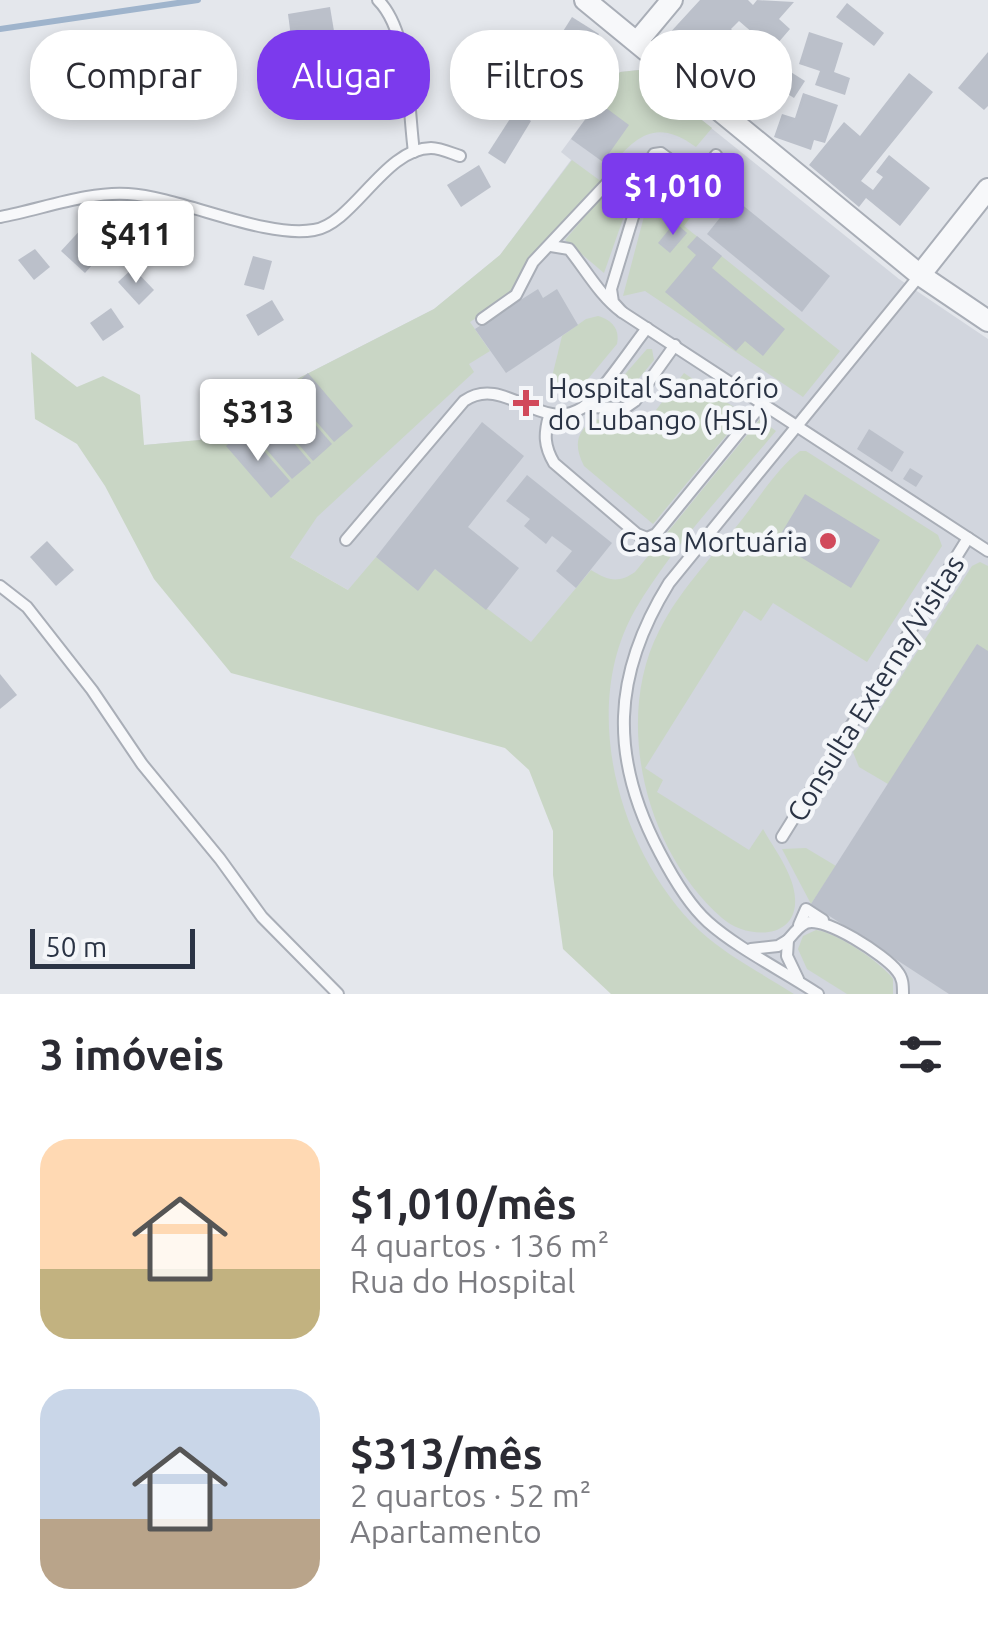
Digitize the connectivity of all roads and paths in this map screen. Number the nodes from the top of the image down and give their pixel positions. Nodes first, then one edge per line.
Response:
1 (378, 0) edge
2 (585, 0) edge
3 (672, 0) edge
4 (637, 42) junction
5 (414, 152) junction
6 (716, 155) dead end
7 (460, 156) dead end
8 (988, 189) edge
9 (641, 190) junction
10 (0, 217) edge
11 (551, 246) junction
12 (920, 275) junction
13 (622, 312) junction
14 (482, 319) dead end
15 (988, 321) edge
16 (647, 328) junction
17 (675, 346) junction
18 (764, 404) junction
19 (584, 407) junction
20 (549, 416) junction
21 (797, 428) junction
22 (968, 538) junction
23 (346, 540) dead end
24 (988, 550) edge
25 (0, 586) edge
26 (782, 837) dead end
27 (792, 935) junction
28 (749, 949) junction
29 (800, 982) junction
30 (338, 994) edge
31 (818, 994) edge
32 (903, 994) edge

1 - 5 lane
2 - 4 street
3 - 4 street
4 - 12 street
5 - 7 lane
5 - 10 lane
6 - 9 lane
8 - 12 street
9 - 11 lane
9 - 13 lane
11 - 13 lane
11 - 14 lane
12 - 15 street
12 - 21 lane
13 - 16 lane
16 - 17 lane
16 - 19 lane
17 - 18 lane
17 - 19 lane
18 - 20 lane
18 - 21 lane
19 - 20 lane
20 - 23 lane
21 - 22 lane
21 - 28 lane
22 - 24 lane
22 - 26 lane, Consulta Externa/Visitas
25 - 30 lane
27 - 28 lane
27 - 29 lane
27 - 32 lane
28 - 29 lane
29 - 31 lane

